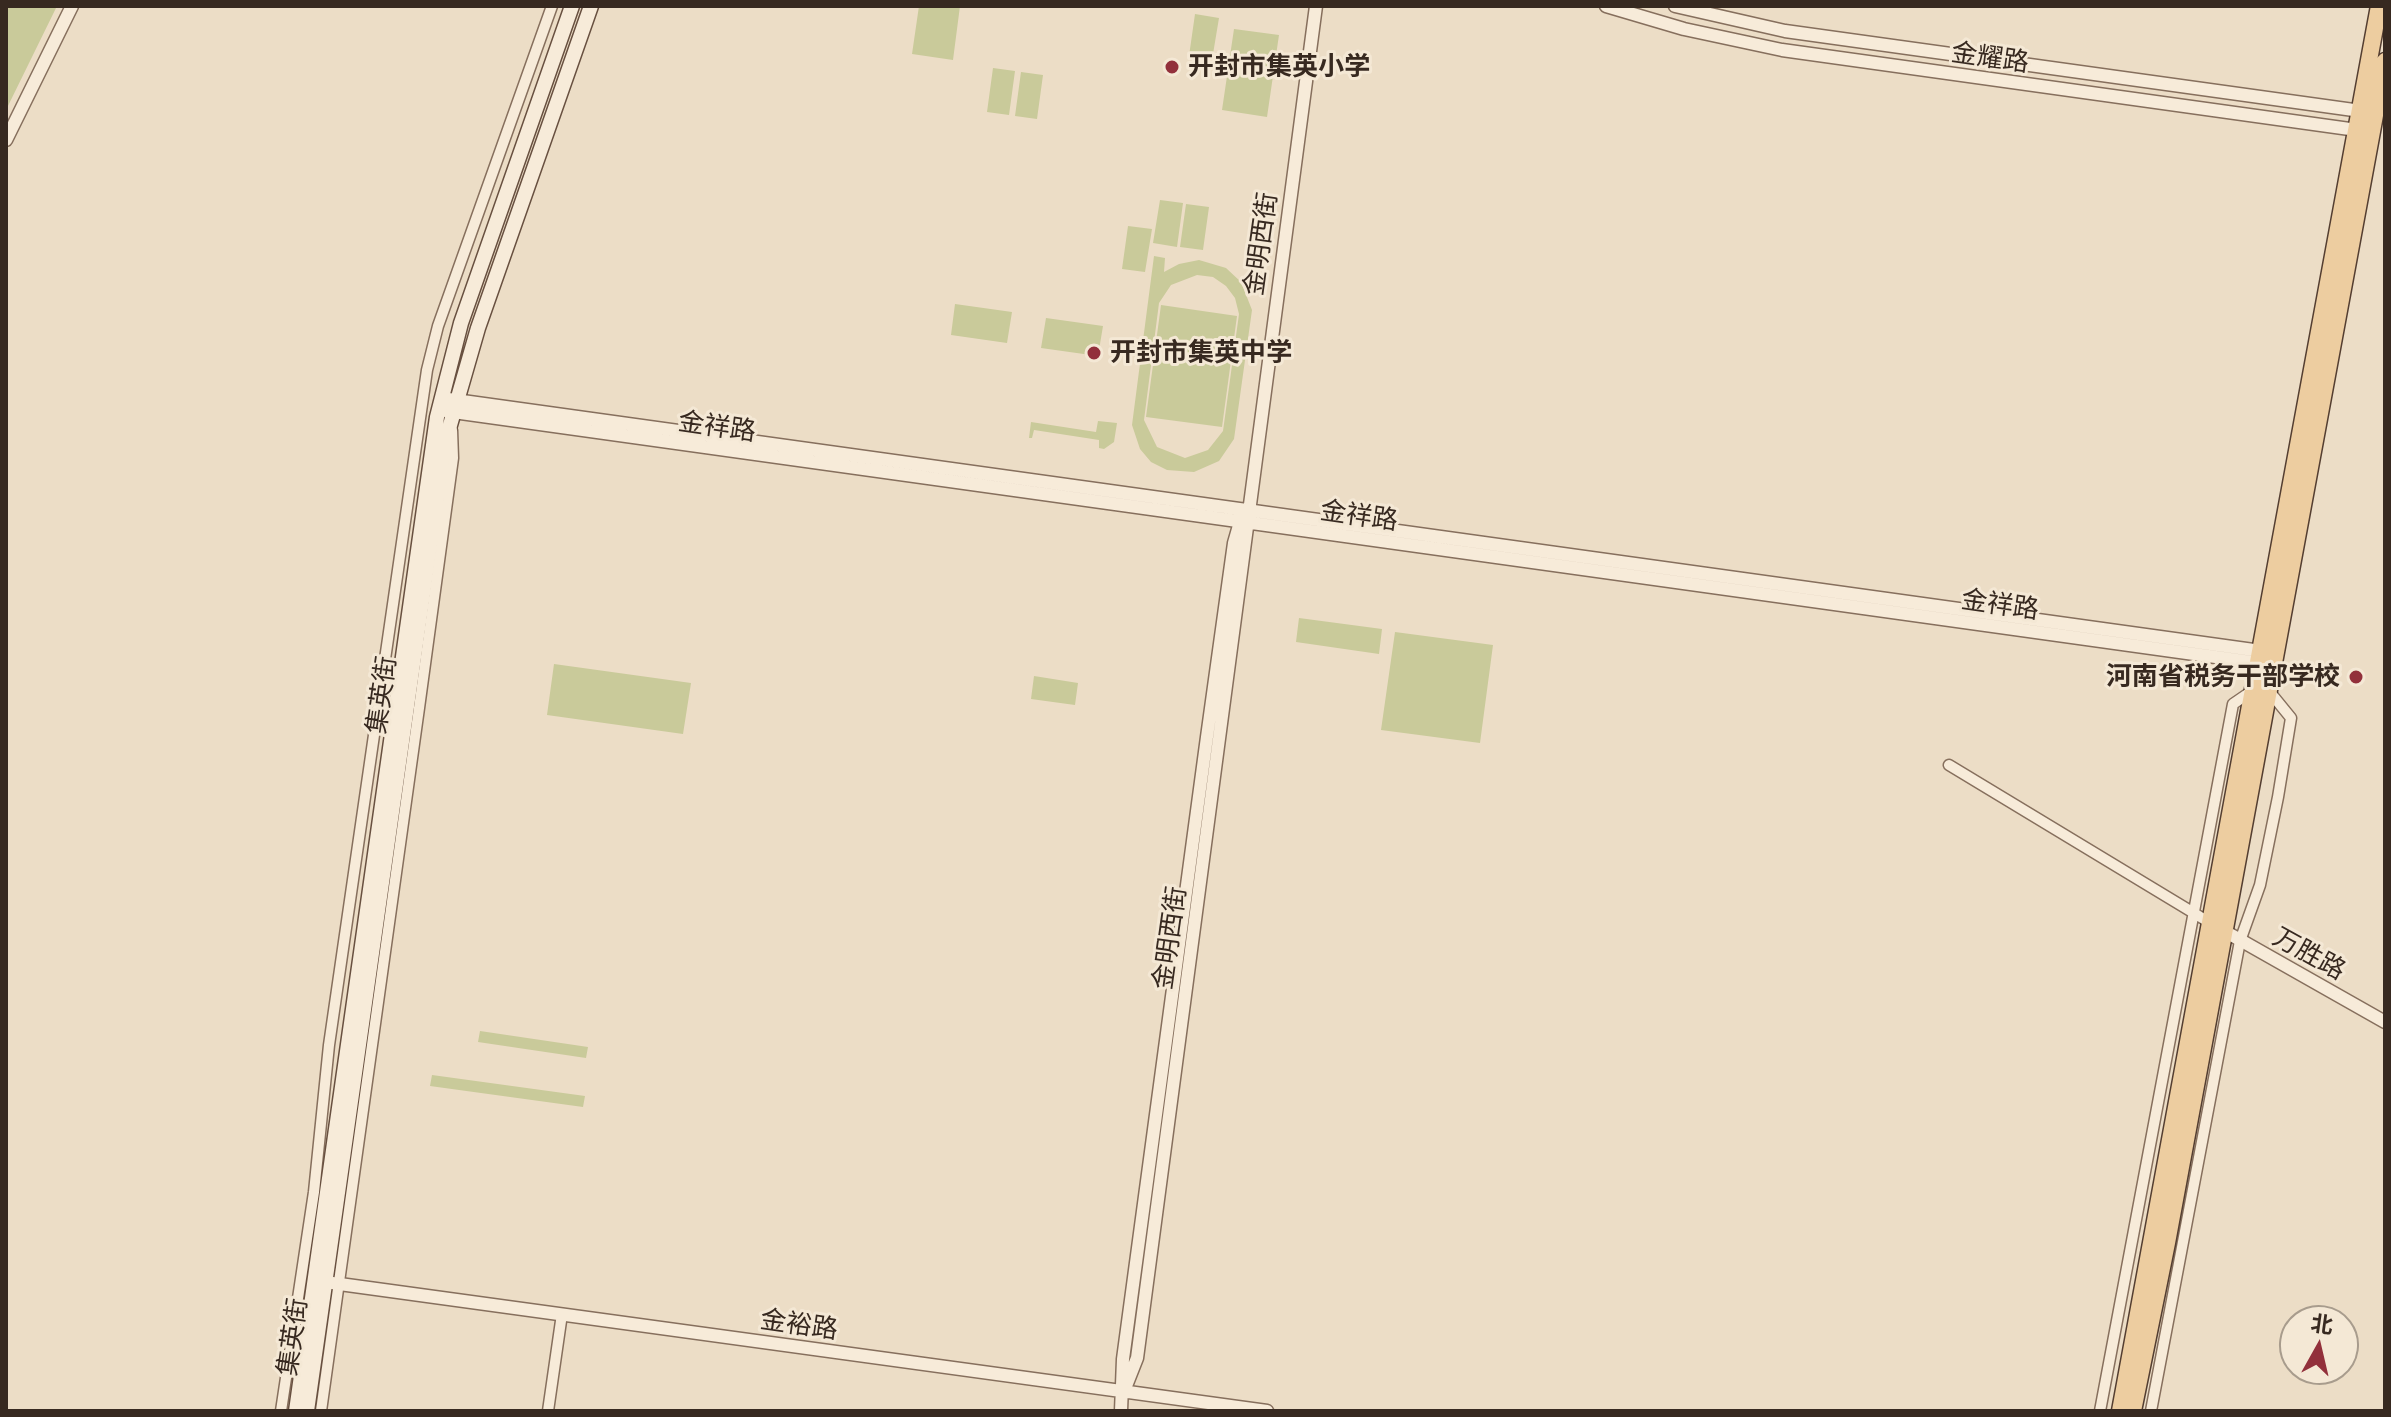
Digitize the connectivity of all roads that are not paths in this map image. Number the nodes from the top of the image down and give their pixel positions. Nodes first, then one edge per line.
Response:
1 (72, 6) edge
2 (552, 6) edge
3 (572, 6) edge
4 (591, 6) edge
5 (1316, 6) edge
6 (1606, 6) edge
7 (1675, 6) edge
8 (2379, 6) edge
9 (2385, 61) edge
10 (2368, 112) junction
11 (2364, 131) junction
12 (6, 140) edge
13 (447, 405) junction
14 (1245, 516) junction
15 (2266, 658) junction
16 (2260, 690) junction
17 (1949, 765) dead end
18 (2193, 912) junction
19 (2218, 928) junction
20 (2240, 941) junction
21 (2385, 1022) edge
22 (332, 1283) junction
23 (562, 1314) junction
24 (1124, 1391) junction
25 (281, 1411) edge
26 (296, 1411) edge
27 (307, 1411) edge
28 (321, 1411) edge
29 (548, 1411) edge
30 (1121, 1411) edge
31 (1267, 1411) edge
32 (2100, 1411) edge
33 (2120, 1411) edge
34 (2133, 1411) edge
35 (2151, 1411) edge

1 - 12 street
2 - 25 street
3 - 13 main road, 集英街
4 - 13 main road, 集英街
5 - 14 street, 金明西街
6 - 11 street, 金耀路
7 - 10 street, 金耀路
8 - 10 main road
9 - 10 main road
10 - 11 main road
11 - 15 main road
13 - 14 street, 金祥路
13 - 22 main road, 集英街
13 - 26 main road, 集英街
14 - 15 street, 金祥路
14 - 24 street, 金明西街
15 - 16 main road
16 - 18 street
16 - 19 main road
16 - 20 street
17 - 18 street
18 - 19 street
18 - 32 street
19 - 20 street, 万胜路
19 - 33 main road
19 - 34 main road
20 - 21 street, 万胜路
20 - 35 street
22 - 23 street, 金裕路
22 - 27 main road, 集英街
22 - 28 street
23 - 24 street, 金裕路
23 - 29 street
24 - 30 street, 金明西街
24 - 31 street, 金裕路

